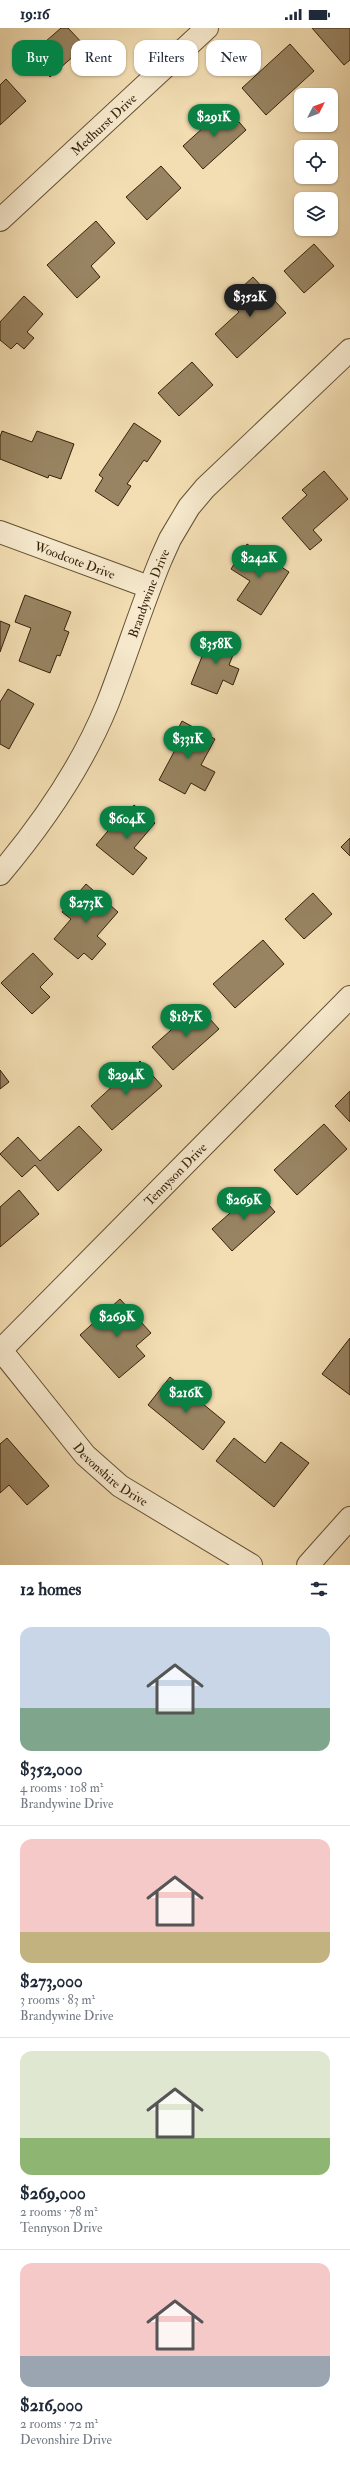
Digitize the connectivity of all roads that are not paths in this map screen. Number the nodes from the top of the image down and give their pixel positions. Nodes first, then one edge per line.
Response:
1 (207, 28) edge
2 (0, 220) edge
3 (350, 350) edge
4 (0, 532) edge
5 (149, 587) junction
6 (0, 874) edge
7 (350, 997) edge
8 (0, 1350) edge
9 (350, 1518) edge
10 (251, 1565) edge
11 (308, 1565) edge

1 - 2 street, Medhurst Drive
3 - 5 street, Brandywine Drive
4 - 5 street, Woodcote Drive
5 - 6 street, Brandywine Drive
7 - 8 street, Tennyson Drive
8 - 10 street, Devonshire Drive
9 - 11 street

